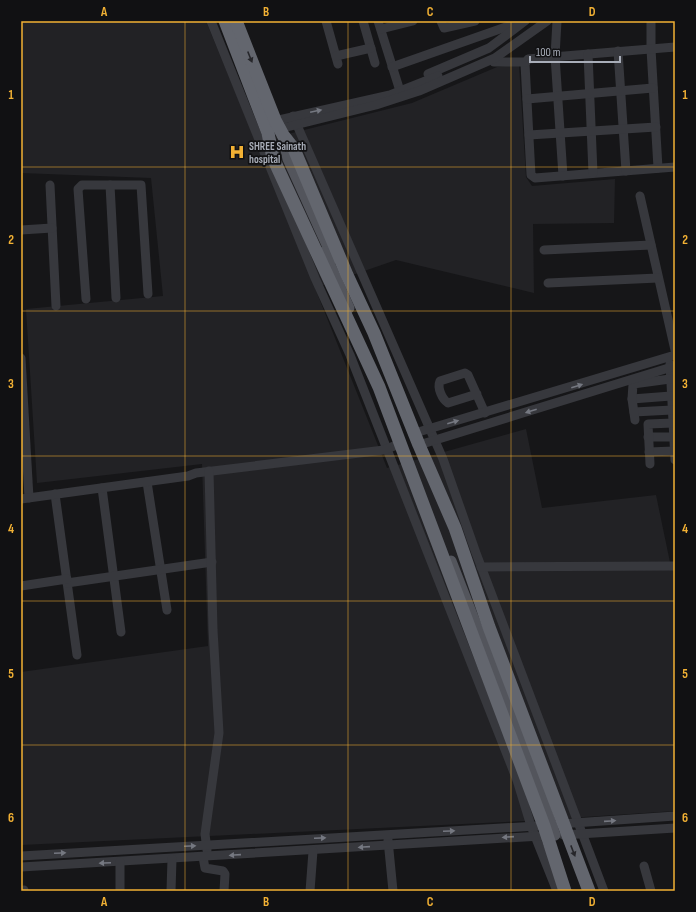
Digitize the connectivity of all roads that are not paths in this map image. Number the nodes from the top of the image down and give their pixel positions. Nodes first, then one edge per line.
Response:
1 (211, 21) edge
2 (225, 21) edge
3 (236, 21) edge
4 (326, 21) edge
5 (363, 21) edge
6 (413, 21) edge
7 (441, 21) edge
8 (475, 21) edge
9 (536, 21) edge
10 (547, 21) edge
11 (555, 21) edge
12 (651, 21) edge
13 (519, 23) edge
14 (381, 30) edge
15 (370, 45) junction
16 (675, 47) edge
17 (651, 49) junction
18 (618, 51) junction
19 (588, 54) junction
20 (555, 56) junction
21 (494, 62) junction
22 (526, 62) junction
23 (375, 63) dead end
24 (481, 63) junction
25 (392, 67) junction
26 (653, 88) junction
27 (399, 90) junction
28 (621, 91) junction
29 (590, 94) junction
30 (558, 96) junction
31 (391, 97) junction
32 (527, 99) junction
33 (295, 120) junction
34 (656, 127) junction
35 (624, 129) junction
36 (273, 130) junction
37 (591, 131) junction
38 (561, 133) junction
39 (529, 135) junction
40 (675, 167) edge
41 (658, 168) junction
42 (626, 171) junction
43 (593, 173) junction
44 (564, 176) junction
45 (50, 185) dead end
46 (110, 185) junction
47 (640, 196) dead end
48 (52, 228) junction
49 (21, 230) edge
50 (651, 245) junction
51 (544, 250) dead end
52 (658, 278) junction
53 (548, 282) dead end
54 (148, 294) dead end
55 (116, 298) dead end
56 (86, 299) dead end
57 (56, 306) dead end
58 (673, 354) edge
59 (21, 358) edge
60 (672, 367) edge
61 (670, 379) junction
62 (477, 394) dead end
63 (543, 396) junction
64 (671, 396) junction
65 (632, 399) junction
66 (547, 406) junction
67 (672, 410) junction
68 (485, 413) junction
69 (673, 423) junction
70 (430, 429) junction
71 (648, 437) junction
72 (674, 437) junction
73 (417, 439) junction
74 (435, 440) junction
75 (393, 447) junction
76 (649, 452) junction
77 (675, 456) edge
78 (650, 464) dead end
79 (209, 471) junction
80 (196, 473) junction
81 (147, 482) junction
82 (102, 488) junction
83 (55, 494) junction
84 (25, 496) edge
85 (212, 562) junction
86 (675, 566) edge
87 (481, 567) junction
88 (161, 569) junction
89 (113, 576) junction
90 (67, 581) junction
91 (21, 586) edge
92 (167, 610) dead end
93 (121, 632) dead end
94 (77, 655) dead end
95 (675, 816) edge
96 (657, 818) junction
97 (579, 823) junction
98 (675, 828) edge
99 (658, 829) junction
100 (551, 830) junction
101 (388, 834) junction
102 (583, 834) junction
103 (206, 845) junction
104 (389, 846) junction
105 (313, 851) junction
106 (21, 856) edge
107 (205, 857) junction
108 (172, 859) junction
109 (120, 862) junction
110 (644, 866) dead end
111 (21, 867) edge
112 (120, 891) edge
113 (171, 891) edge
114 (224, 891) edge
115 (310, 891) edge
116 (393, 891) edge
117 (557, 891) edge
118 (565, 891) edge
119 (589, 891) edge
120 (604, 891) edge
121 (651, 891) edge

1 - 75 street
2 - 36 highway
3 -> 36 highway
4 - 15 street
5 - 15 street
6 - 14 street
7 - 8 street
9 - 24 street
10 - 24 street
11 - 20 street
11 - 21 street
12 - 17 street
13 - 25 street
13 - 27 street
14 - 15 street
14 - 25 street
15 - 23 street
16 - 17 street
17 - 18 street
17 - 26 street
18 - 19 street
18 - 28 street
19 - 20 street
19 - 29 street
20 - 22 street
20 - 30 street
21 - 22 street
21 - 31 street
22 - 32 street
24 - 27 street
24 - 31 street
25 - 27 street
26 - 28 street
26 - 34 street
27 - 31 street
28 - 29 street
28 - 35 street
29 - 30 street
29 - 37 street
30 - 32 street
30 - 38 street
31 - 33 street
32 - 39 street
33 - 36 street
33 - 70 street
34 - 35 street
34 - 41 street
35 - 37 street
35 - 42 street
36 - 73 highway
36 - 75 highway
36 - 100 main road
37 - 38 street
37 - 43 street
38 - 39 street
38 - 44 street
39 - 44 street
40 - 41 street
41 - 42 street
42 - 43 street
43 - 44 street
45 - 48 street
46 - 54 street
46 - 55 street
46 - 56 street
47 - 50 street
48 - 49 street
48 - 57 street
50 - 51 street
50 - 52 street
52 - 53 street
52 - 58 street
58 - 60 street
63 -> 58 street
59 - 84 street
60 - 61 street
60 - 66 street
61 - 64 street
61 - 65 street
62 - 68 street
63 - 66 street
63 - 68 street
64 - 65 street
64 - 67 street
65 - 67 street
66 -> 74 street
67 - 69 street
70 -> 68 street
69 - 71 street
69 - 72 street
70 - 73 street
70 - 74 street
71 - 72 street
71 - 76 street
72 - 77 street
73 - 74 street
73 - 100 highway
74 - 87 street
75 - 79 street
75 - 100 highway
76 - 77 street
76 - 78 street
79 - 80 street
79 - 85 street
80 - 81 street
80 - 84 street
81 - 82 street
81 - 88 street
82 - 83 street
82 - 89 street
83 - 84 street
83 - 90 street
85 - 88 street
85 - 103 street
86 - 87 street
87 - 97 street
88 - 89 street
88 - 92 street
89 - 90 street
89 - 93 street
90 - 91 street
90 - 94 street
95 - 96 street
97 -> 96 street
96 - 99 street
97 - 100 street
97 - 102 street
98 - 99 street
99 - 102 street
101 -> 100 street
100 - 102 street
100 -> 104 street
100 - 117 street
100 - 118 highway
100 -> 119 highway
103 -> 101 street
101 - 104 street
102 - 120 street
106 -> 103 street
103 - 107 street
104 -> 105 street
104 - 116 street
105 -> 107 street
105 - 115 street
107 - 108 street
107 - 114 street
108 - 109 street
108 - 113 street
109 -> 111 street
109 - 112 street
110 - 121 street

